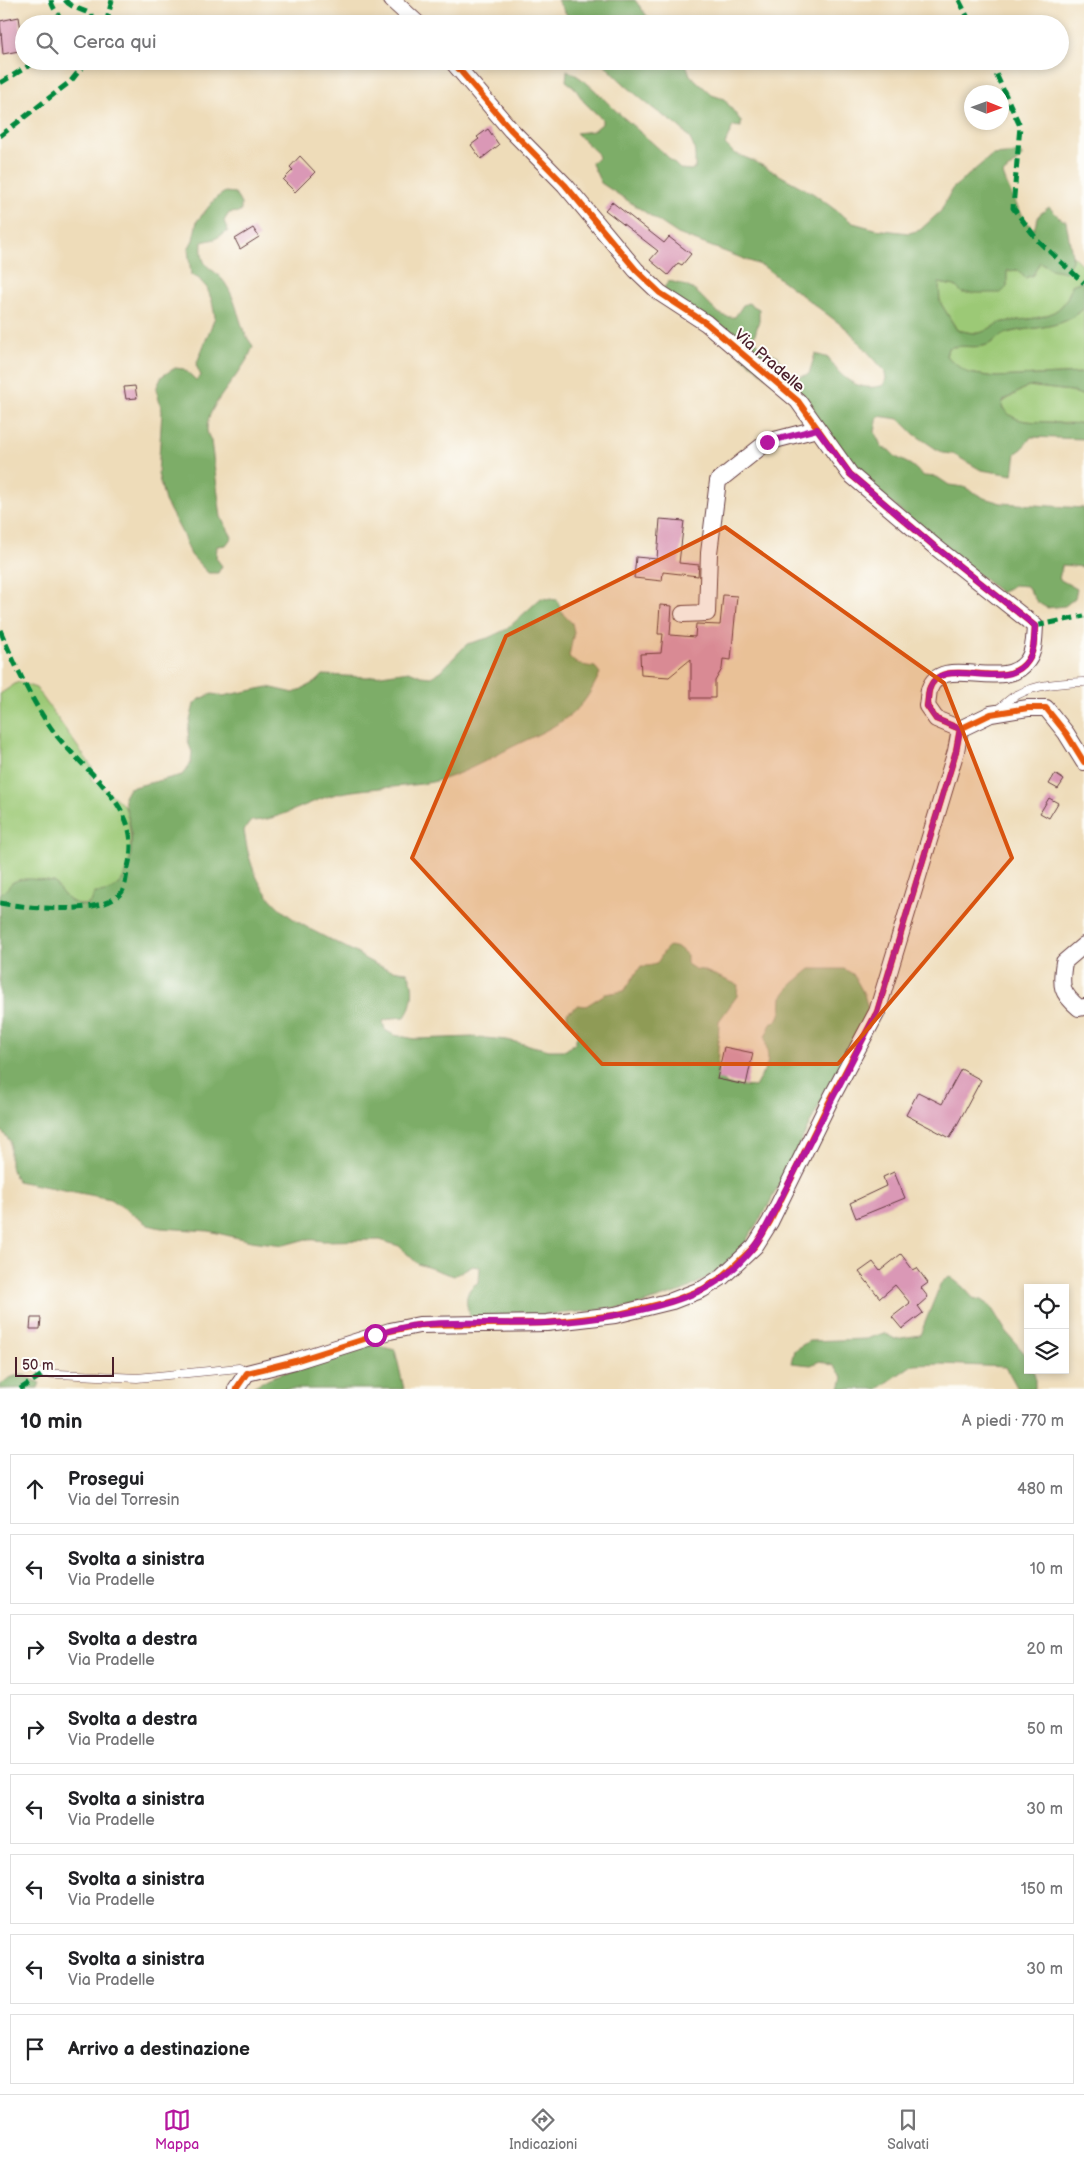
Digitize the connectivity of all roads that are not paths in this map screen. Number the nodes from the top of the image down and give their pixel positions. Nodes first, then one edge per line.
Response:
1 (392, 0) edge
2 (408, 15) edge
3 (460, 70) edge
4 (817, 429) junction
5 (683, 614) dead end
6 (1084, 682) edge
7 (991, 714) junction
8 (960, 729) junction
9 (1084, 762) edge
10 (1084, 945) edge
11 (1084, 1007) edge
12 (40, 1373) dead end
13 (247, 1373) junction
14 (236, 1389) edge

1 - 2 street
3 - 4 street, Via Pradelle
4 - 5 street
4 - 8 street, Via Pradelle
6 - 7 lane
7 - 8 street
7 - 9 street
8 - 13 street
10 - 11 street
12 - 13 lane
13 - 14 street

